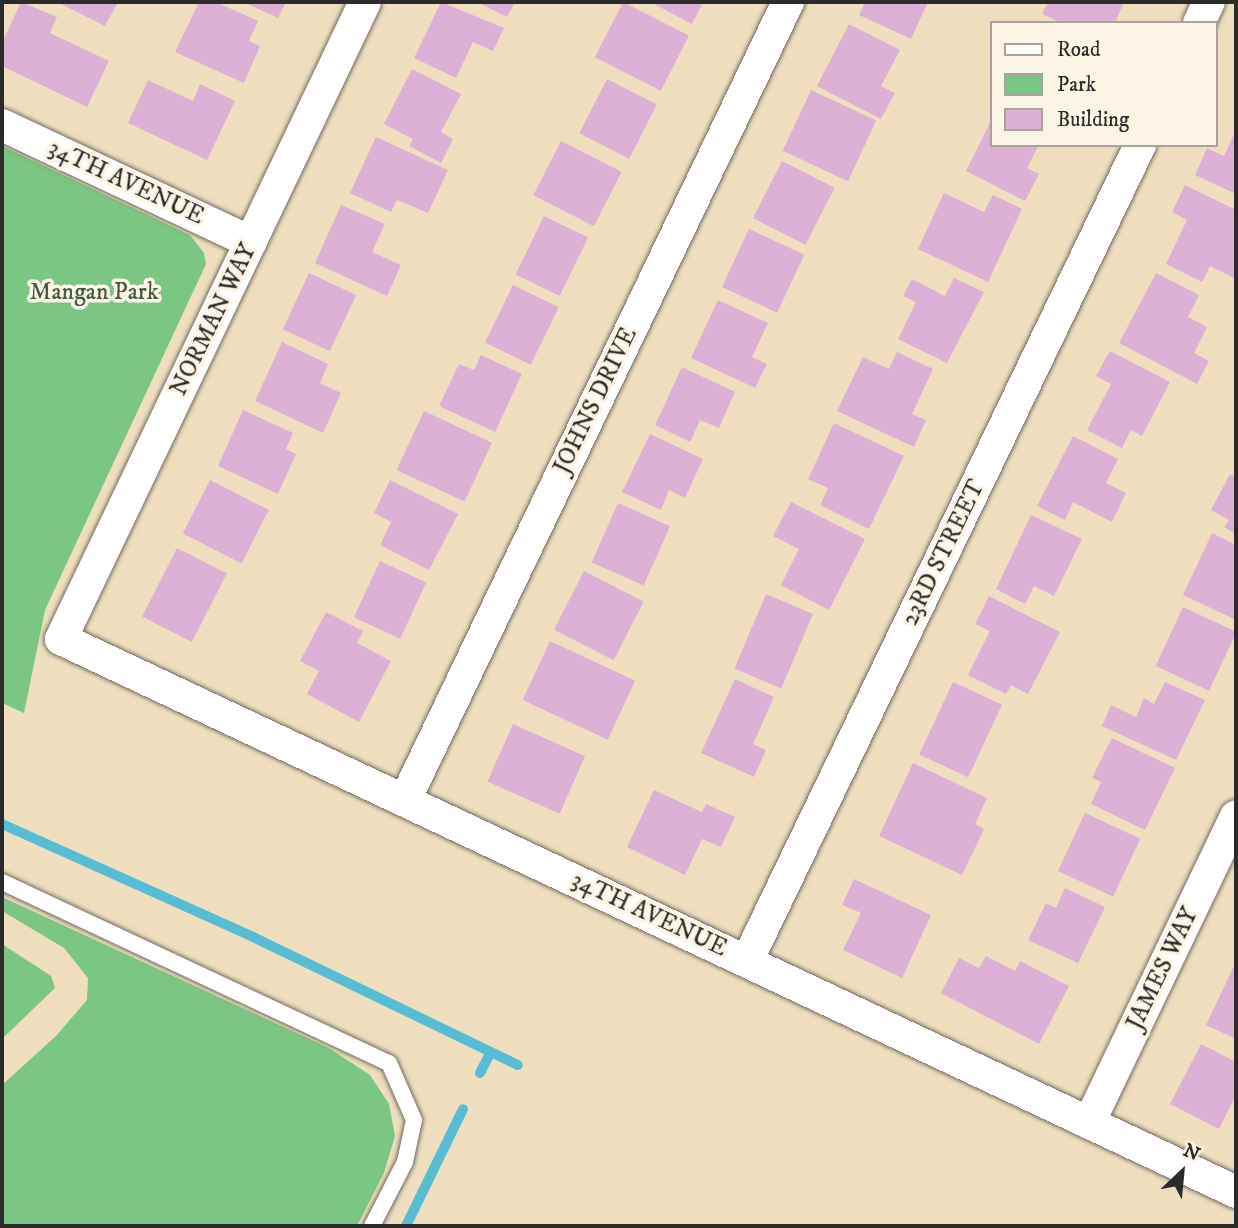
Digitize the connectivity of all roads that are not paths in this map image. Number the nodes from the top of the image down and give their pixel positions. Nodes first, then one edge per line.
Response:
1 (365, 2) edge
2 (788, 2) edge
3 (1209, 2) edge
4 (1200, 21) edge
5 (2, 125) edge
6 (1139, 147) edge
7 (251, 242) junction
8 (61, 639) joint
9 (405, 800) junction
10 (1236, 816) edge
11 (2, 881) edge
12 (747, 961) junction
13 (1089, 1123) junction
14 (1236, 1192) edge
15 (372, 1226) edge

1 - 7 street, NORMAN WAY
2 - 9 street, JOHNS DRIVE
3 - 4 street
5 - 7 street, 34TH AVENUE
6 - 12 street, 23RD STREET
7 - 8 street, NORMAN WAY
8 - 9 street, 34TH AVENUE
9 - 12 street, 34TH AVENUE
10 - 13 street, JAMES WAY
11 - 15 lane
12 - 13 street, 34TH AVENUE
13 - 14 street, 34TH AVENUE

